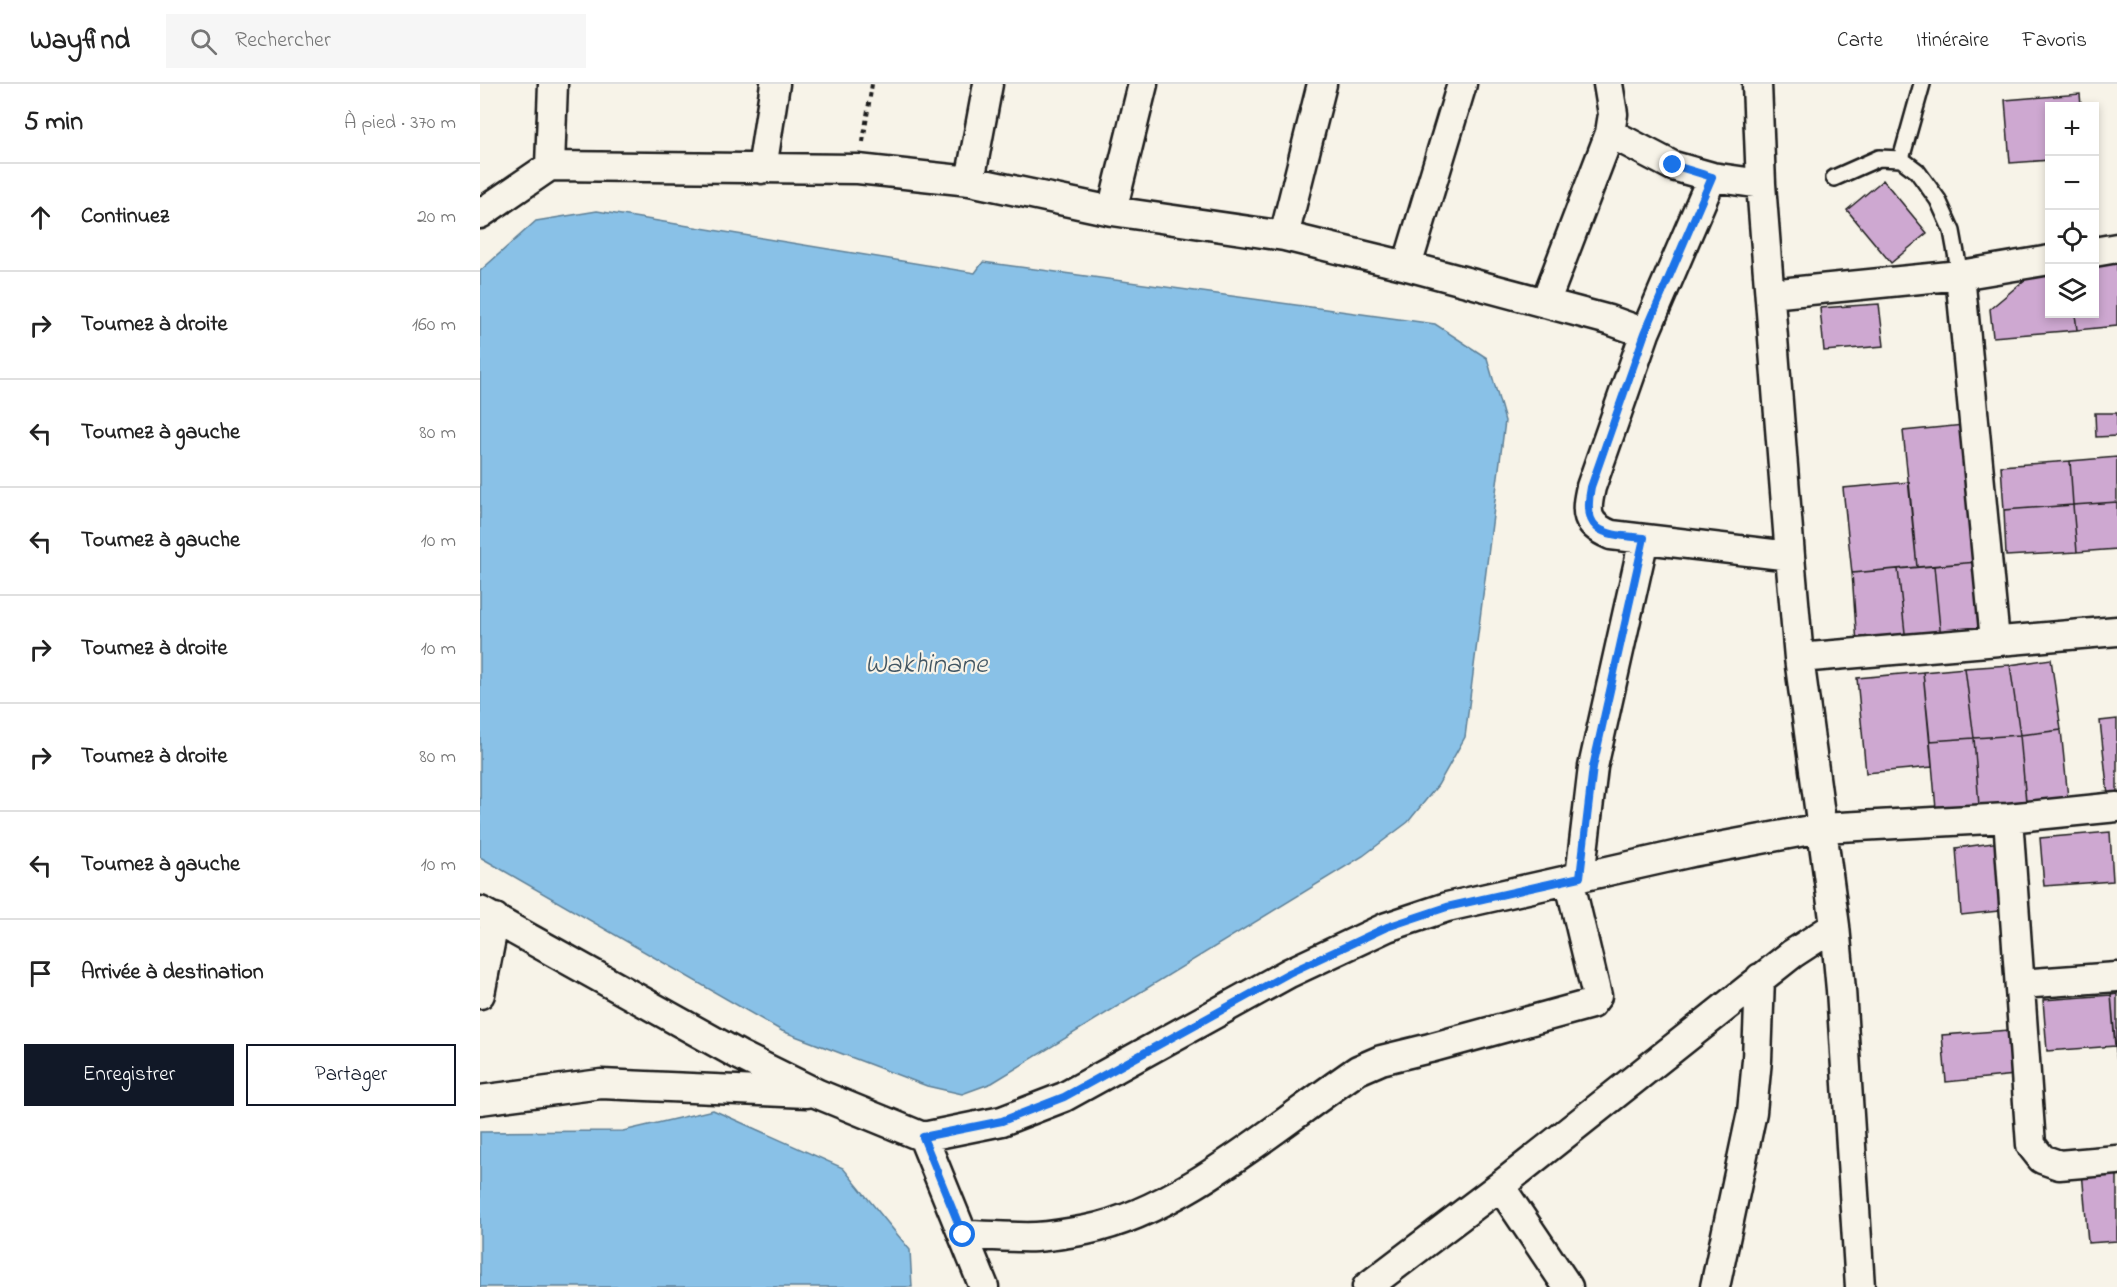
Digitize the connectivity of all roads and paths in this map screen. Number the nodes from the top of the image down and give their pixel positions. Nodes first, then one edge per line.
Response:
1 (551, 84) edge
2 (775, 84) edge
3 (873, 84) edge
4 (988, 84) edge
5 (1143, 84) edge
6 (1322, 84) edge
7 (1462, 84) edge
8 (1608, 84) edge
9 (1757, 84) edge
10 (1922, 84) edge
11 (1610, 133) junction
12 (1901, 159) junction
13 (550, 166) junction
14 (762, 169) junction
15 (858, 169) junction
16 (1712, 177) junction
17 (1834, 178) dead end
18 (970, 181) junction
19 (1761, 184) junction
20 (1112, 211) junction
21 (480, 214) edge
22 (1284, 236) junction
23 (2117, 248) edge
24 (2099, 251) edge
25 (2045, 261) edge
26 (1407, 266) junction
27 (1960, 275) junction
28 (1770, 294) junction
29 (1545, 303) junction
30 (1645, 333) junction
31 (1644, 538) junction
32 (1790, 556) junction
33 (2117, 631) edge
34 (1995, 641) junction
35 (1799, 658) junction
36 (2117, 807) edge
37 (2008, 818) junction
38 (1821, 828) junction
39 (1574, 878) junction
40 (488, 915) edge
41 (1835, 926) junction
42 (2117, 977) edge
43 (1760, 978) junction
44 (2020, 984) junction
45 (480, 994) edge
46 (818, 1094) junction
47 (480, 1100) edge
48 (923, 1137) junction
49 (2117, 1160) edge
50 (1500, 1186) junction
51 (963, 1235) junction
52 (984, 1287) edge
53 (1367, 1287) edge
54 (1568, 1287) edge
55 (1715, 1287) edge
56 (1860, 1287) edge

1 - 13 street
2 - 14 street
3 - 15 path
4 - 18 street
5 - 20 street
6 - 22 street
7 - 26 street
8 - 11 street
9 - 19 street
10 - 12 lane
11 - 16 street
11 - 29 street
12 - 17 lane
12 - 27 lane
13 - 14 street
13 - 21 street
14 - 15 street
15 - 18 street
16 - 19 street
16 - 30 street
18 - 20 street
19 - 28 street
20 - 22 street
22 - 26 street
23 - 24 street
25 - 27 street
26 - 29 street
27 - 28 street
27 - 34 street
28 - 32 street
29 - 30 street
30 - 31 street
31 - 32 street
31 - 39 street
32 - 35 street
33 - 34 street
34 - 35 street
35 - 38 street
36 - 37 street
37 - 38 street
37 - 44 street
38 - 39 street
38 - 41 street
39 - 48 street
39 - 51 street
40 - 45 street
40 - 46 street
41 - 43 street
41 - 56 street
42 - 44 street
43 - 50 street
43 - 55 street
44 - 49 street
46 - 47 street
46 - 48 street
48 - 51 street
50 - 53 street
50 - 54 street
51 - 52 street

